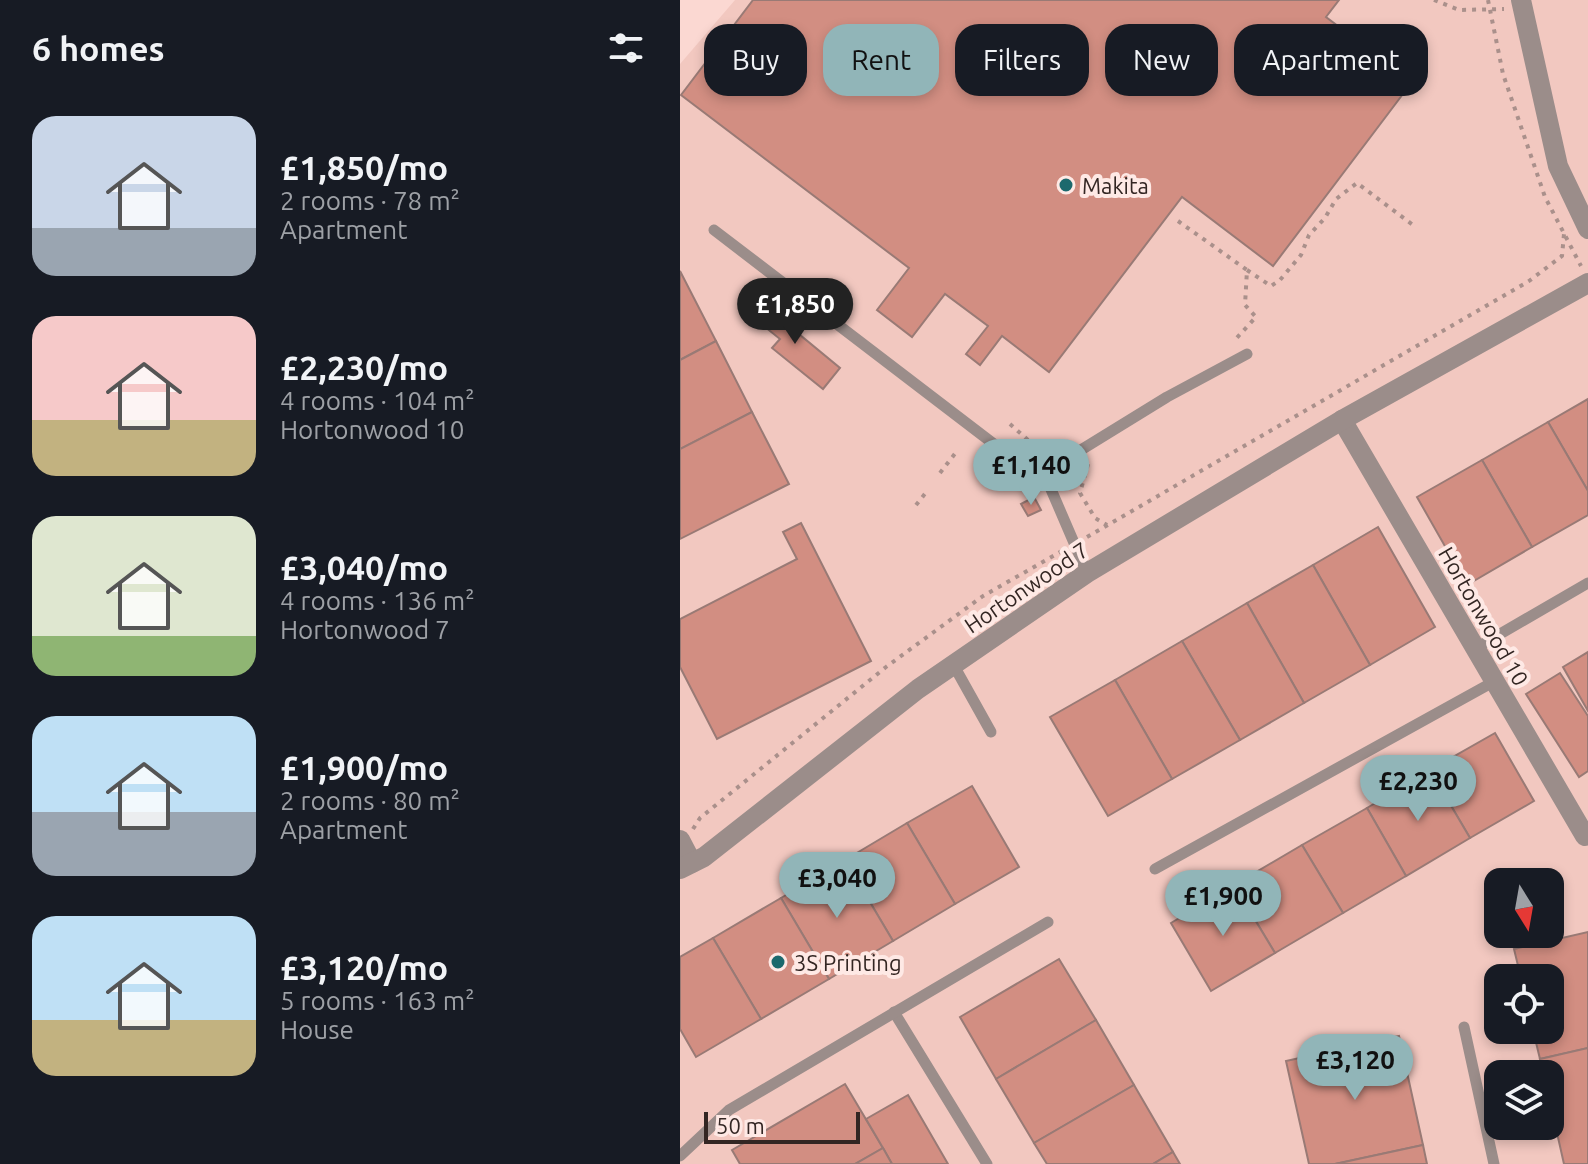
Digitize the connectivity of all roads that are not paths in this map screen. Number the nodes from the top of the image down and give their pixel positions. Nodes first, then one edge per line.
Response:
1 (1522, 4) edge
2 (1588, 229) edge
3 (714, 230) dead end
4 (1588, 283) edge
5 (1247, 354) dead end
6 (1342, 420) junction
7 (1037, 477) junction
8 (1087, 573) junction
9 (1588, 583) edge
10 (1476, 648) junction
11 (953, 664) junction
12 (1495, 681) junction
13 (991, 732) dead end
14 (1585, 836) dead end
15 (680, 840) edge
16 (686, 866) edge
17 (1155, 869) dead end
18 (1048, 922) dead end
19 (894, 1012) junction
20 (1464, 1027) dead end
21 (680, 1156) edge
22 (987, 1164) edge
23 (1494, 1164) edge

1 - 2 street
3 - 7 lane
4 - 6 street, Hortonwood 7
5 - 7 lane
6 - 8 street, Hortonwood 7
6 - 10 street, Hortonwood 10
7 - 8 lane
8 - 11 street, Hortonwood 7
9 - 10 lane
10 - 12 street, Hortonwood 10
11 - 13 lane
11 - 16 street, Hortonwood 7
12 - 14 street, Hortonwood 10
12 - 17 lane
15 - 16 street
18 - 19 lane
19 - 21 lane
19 - 22 lane
20 - 23 lane

